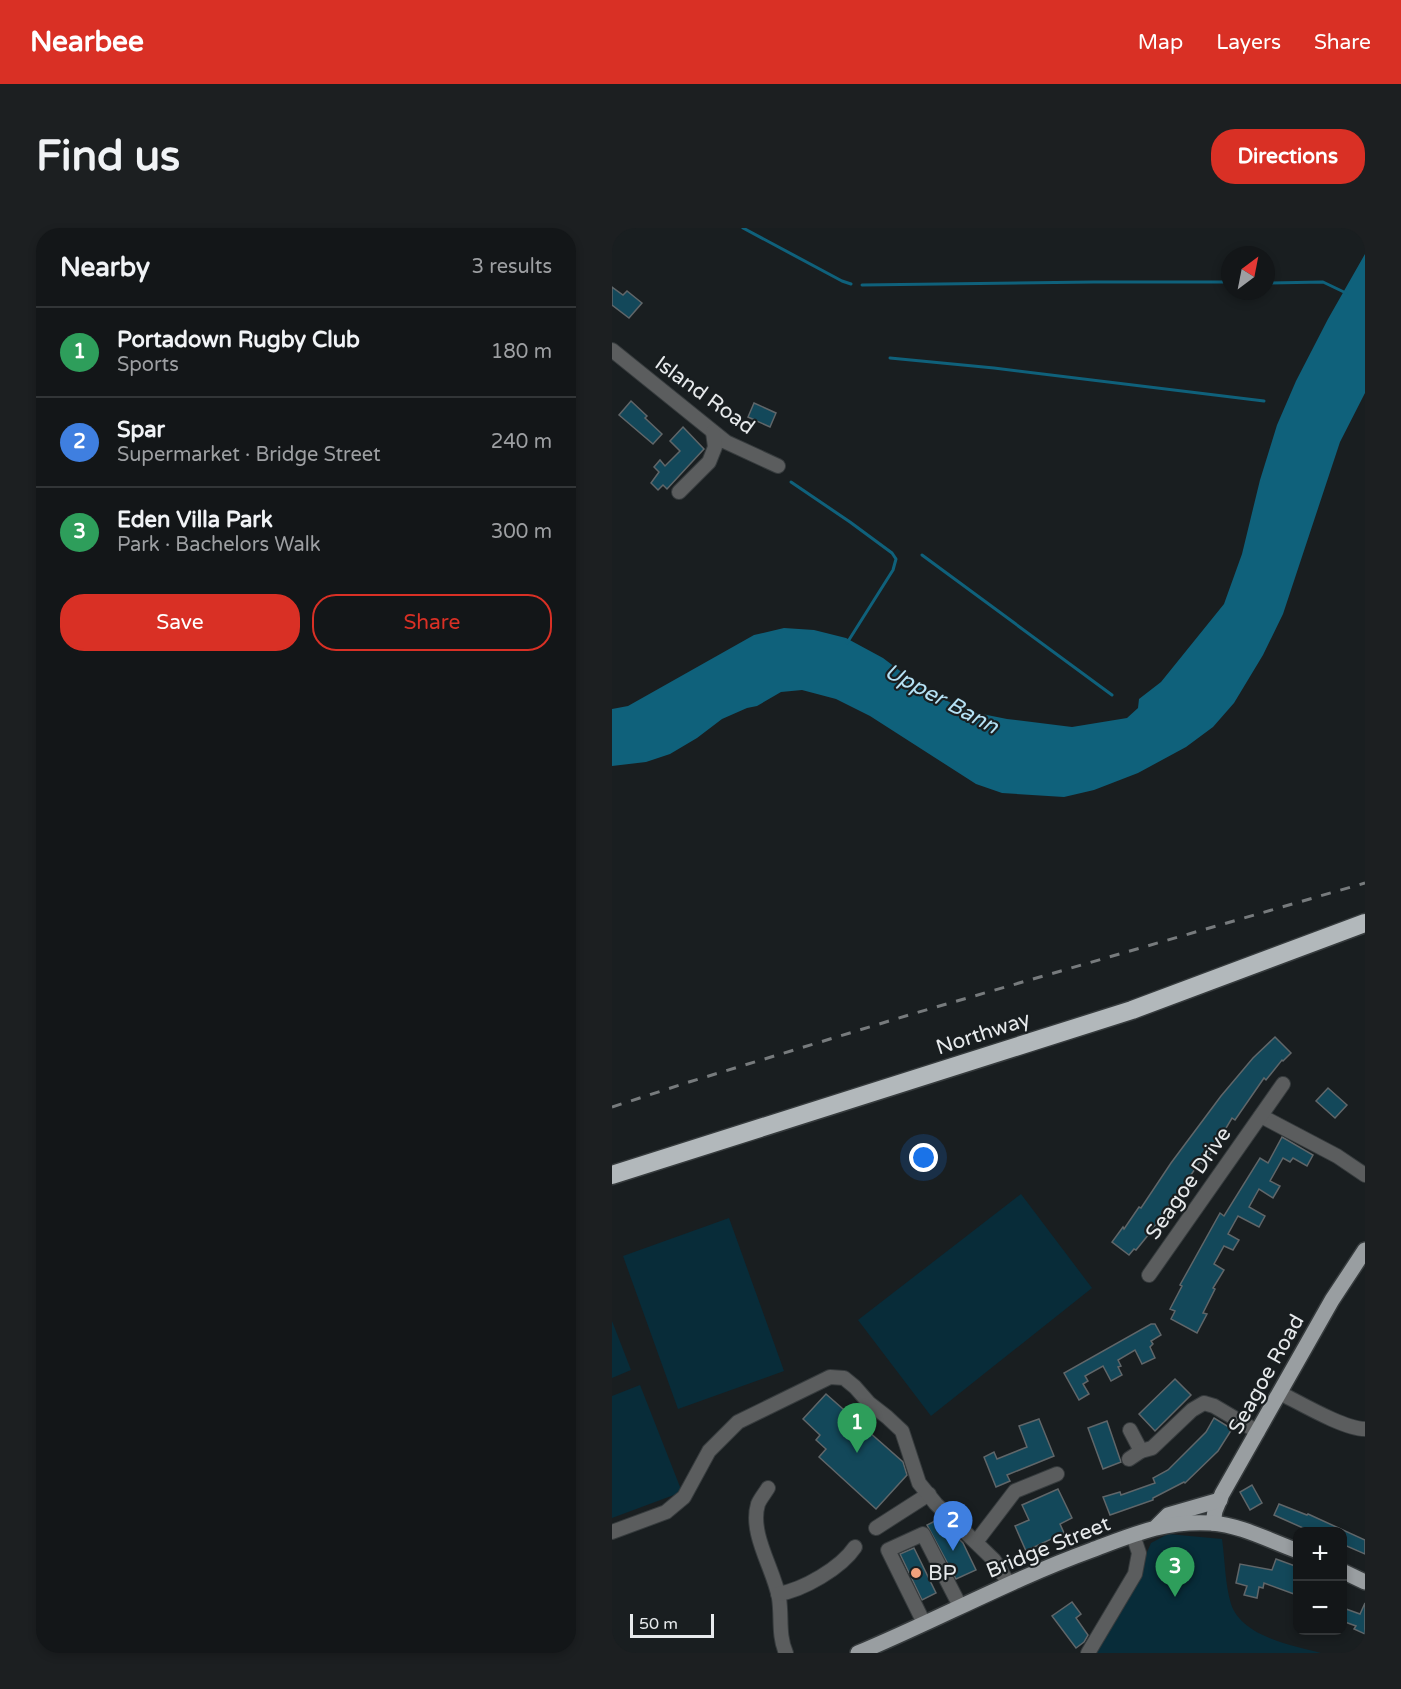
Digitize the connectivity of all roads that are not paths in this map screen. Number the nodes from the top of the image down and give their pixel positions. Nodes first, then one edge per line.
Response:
1 (612, 350) edge
2 (713, 432) junction
3 (778, 466) dead end
4 (679, 492) dead end
5 (1365, 923) edge
6 (1283, 1084) dead end
7 (1261, 1116) junction
8 (612, 1175) edge
9 (1365, 1175) edge
10 (1362, 1260) edge
11 (1149, 1275) dead end
12 (1280, 1393) junction
13 (1365, 1429) edge
14 (1130, 1430) dead end
15 (1258, 1432) junction
16 (1141, 1451) junction
17 (1129, 1459) dead end
18 (1057, 1474) dead end
19 (768, 1488) dead end
20 (929, 1494) junction
21 (1220, 1500) junction
22 (1213, 1523) junction
23 (1156, 1527) junction
24 (876, 1528) dead end
25 (612, 1532) edge
26 (1133, 1535) junction
27 (976, 1542) junction
28 (855, 1547) dead end
29 (1293, 1549) edge
30 (1347, 1573) edge
31 (1365, 1582) edge
32 (1009, 1584) junction
33 (778, 1594) junction
34 (960, 1606) junction
35 (924, 1623) junction
36 (786, 1653) edge
37 (858, 1653) edge
38 (1088, 1653) edge

1 - 2 street, Island Road
2 - 3 street, Island Road
2 - 4 street
5 - 8 highway, Northway
6 - 7 street, Seagoe Drive
7 - 9 street
7 - 11 street, Seagoe Drive
10 - 12 main road, Seagoe Road
12 - 13 street
12 - 15 main road, Seagoe Road
14 - 16 street
15 - 16 street
15 - 21 main road, Seagoe Road
16 - 17 street
18 - 27 street
19 - 33 street
20 - 24 street
20 - 25 street
20 - 27 street
21 - 22 main road, Seagoe Road
21 - 23 main road
22 - 23 main road
22 - 29 main road
23 - 26 main road, Bridge Street
26 - 32 main road, Bridge Street
26 - 38 street
27 - 32 street
28 - 33 street
30 - 31 main road
32 - 34 main road, Bridge Street
33 - 36 street
34 - 35 main road, Bridge Street
34 - 35 street
35 - 37 main road, Bridge Street

